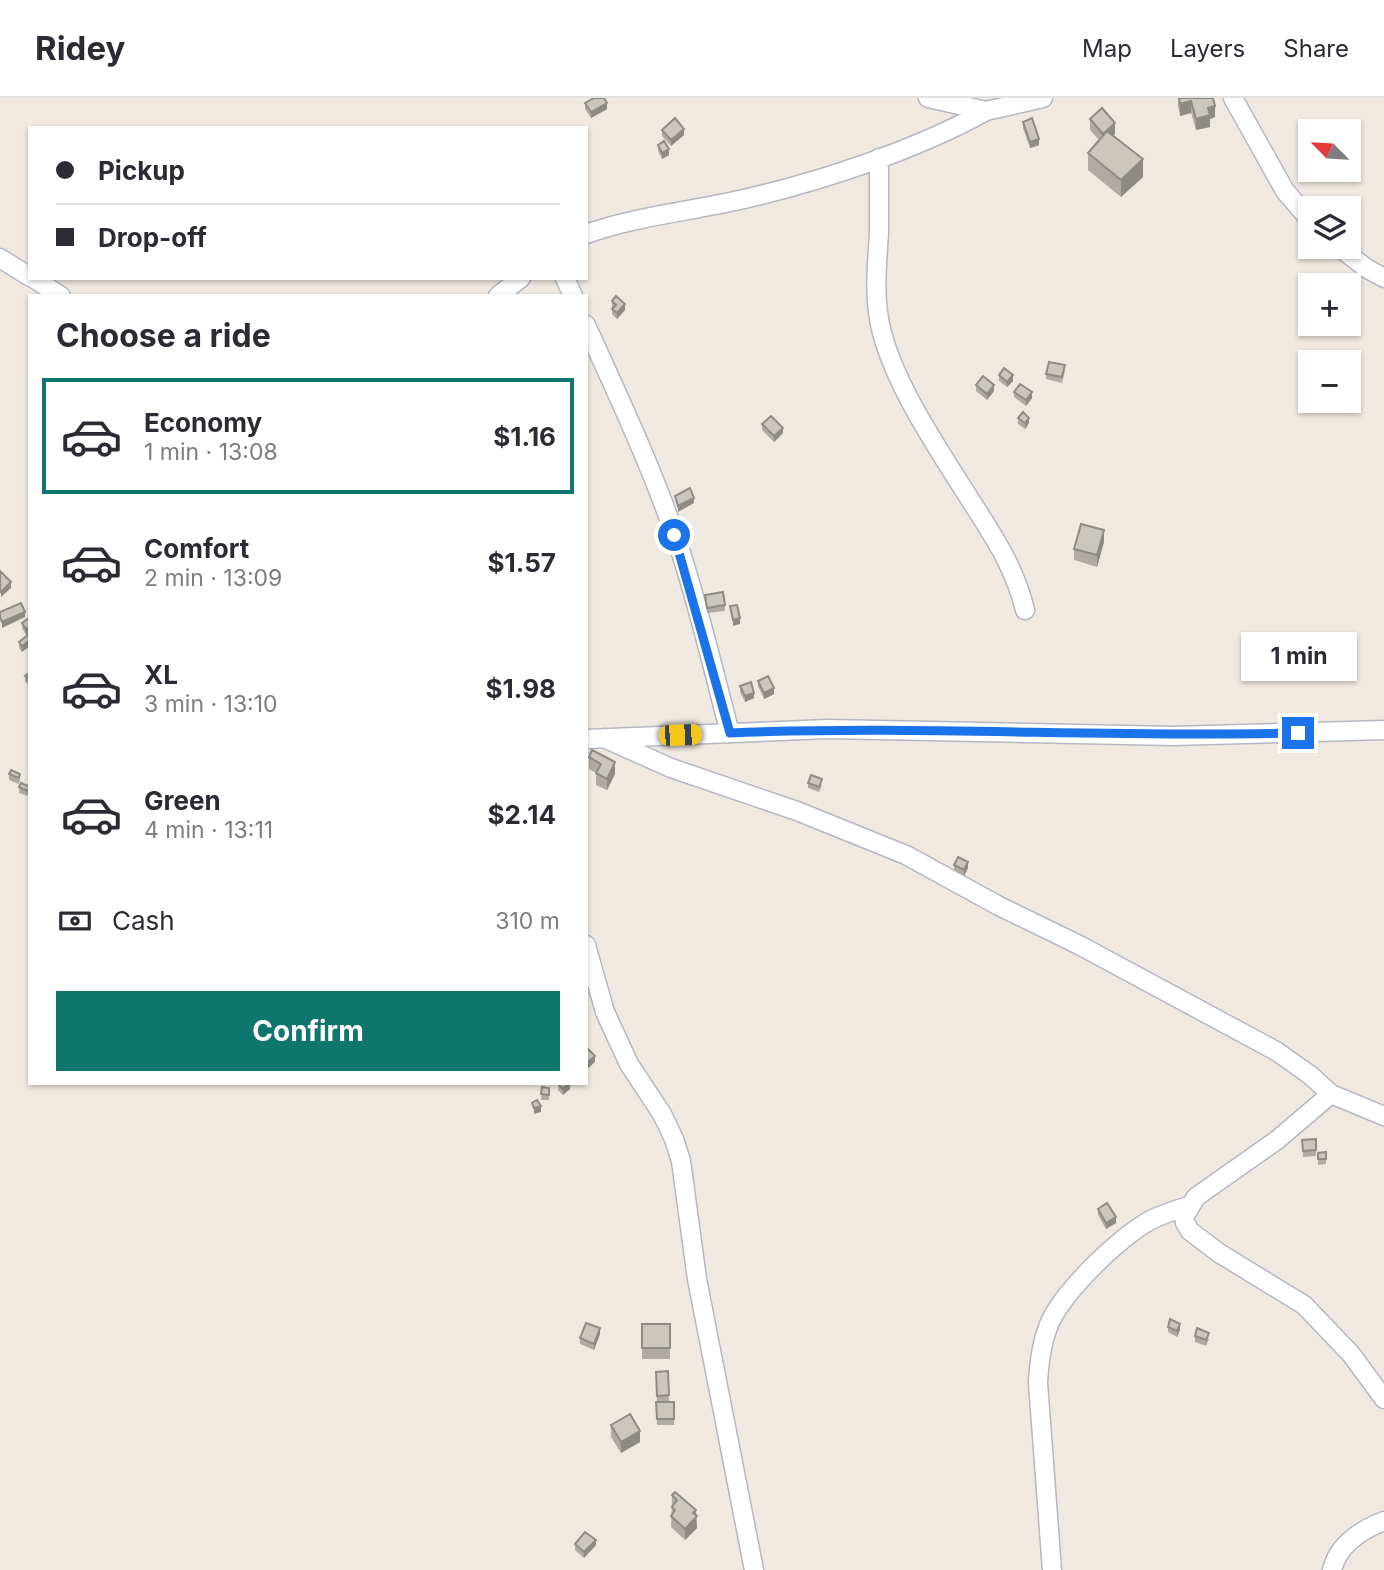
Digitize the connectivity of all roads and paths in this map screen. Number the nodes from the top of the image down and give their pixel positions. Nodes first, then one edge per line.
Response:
1 (928, 98) edge
2 (1043, 98) edge
3 (1233, 98) edge
4 (986, 111) junction
5 (879, 158) junction
6 (1298, 206) edge
7 (588, 233) edge
8 (0, 258) edge
9 (1354, 259) edge
10 (28, 275) edge
11 (1384, 278) edge
12 (36, 280) edge
13 (518, 280) edge
14 (58, 294) edge
15 (501, 294) edge
16 (588, 329) edge
17 (1025, 610) dead end
18 (1384, 730) edge
19 (730, 733) junction
20 (595, 738) edge
21 (588, 952) edge
22 (1331, 1094) junction
23 (1384, 1116) edge
24 (1189, 1206) junction
25 (1384, 1399) edge
26 (1384, 1521) edge
27 (754, 1570) edge
28 (1052, 1570) edge
29 (1332, 1570) edge

1 - 4 street
2 - 4 street
3 - 6 street
4 - 5 street
5 - 7 street
5 - 17 street
8 - 10 street
9 - 11 street
12 - 14 street
13 - 15 street
16 - 19 street
18 - 19 street
19 - 20 street
20 - 22 street
21 - 27 street
22 - 23 street
22 - 24 street
24 - 25 street
24 - 28 street
26 - 29 street

